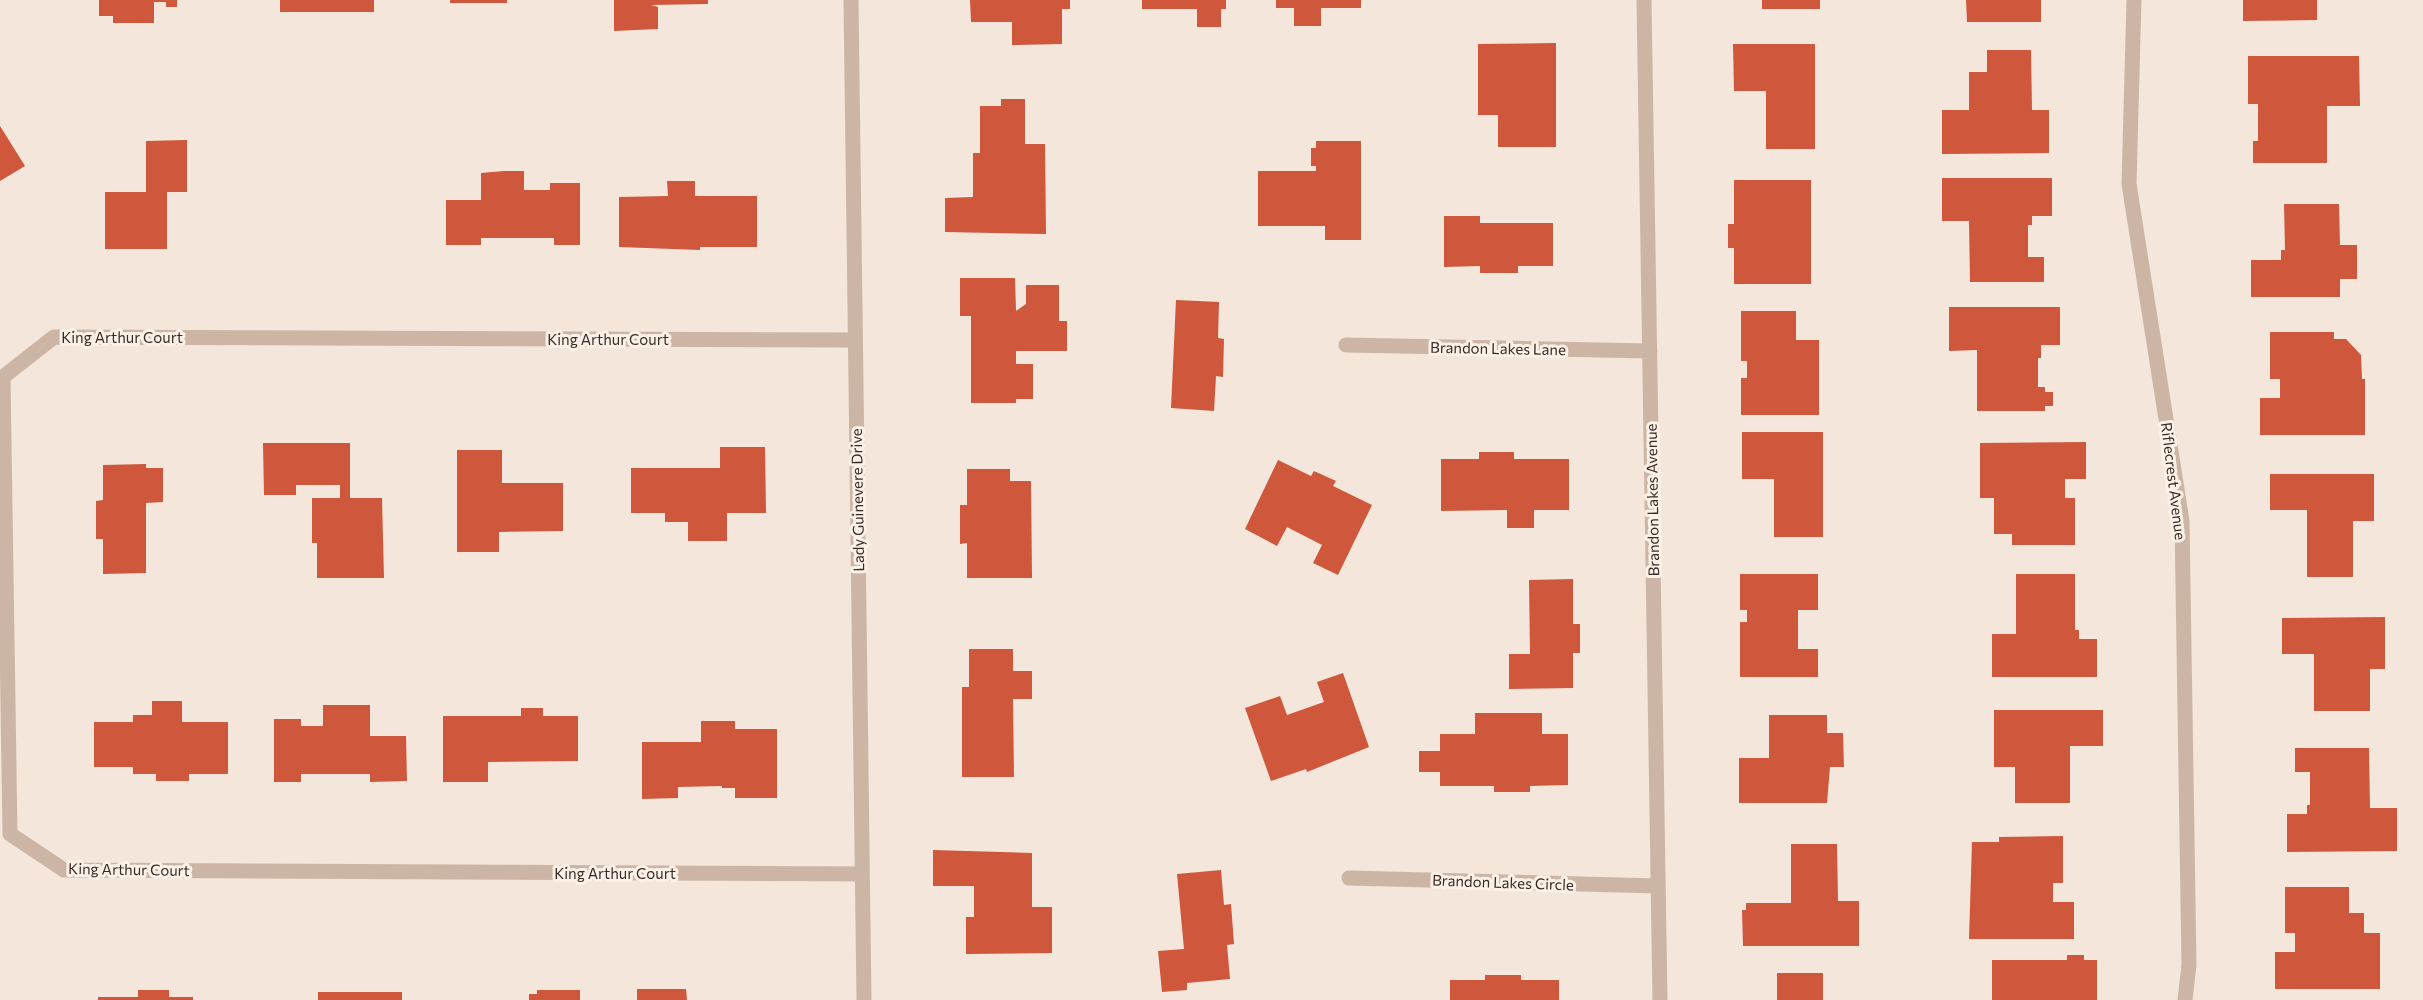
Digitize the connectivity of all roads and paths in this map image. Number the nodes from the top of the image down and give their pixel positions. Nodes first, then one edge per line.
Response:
1 (851, 0) edge
2 (1644, 0) edge
3 (2134, 0) edge
4 (854, 340) junction
5 (1346, 345) dead end
6 (1650, 351) junction
7 (862, 874) junction
8 (1349, 878) dead end
9 (1658, 886) junction
10 (864, 1000) edge
11 (1660, 1000) edge
12 (2185, 1000) edge

1 - 4 street, Lady Guinevere Drive
2 - 6 street, Brandon Lakes Avenue
3 - 12 street, Riflecrest Avenue
4 - 7 street, Lady Guinevere Drive
4 - 7 street, King Arthur Court
5 - 6 street, Brandon Lakes Lane
6 - 9 street, Brandon Lakes Avenue
7 - 10 street, Lady Guinevere Drive
8 - 9 street, Brandon Lakes Circle
9 - 11 street, Brandon Lakes Avenue

